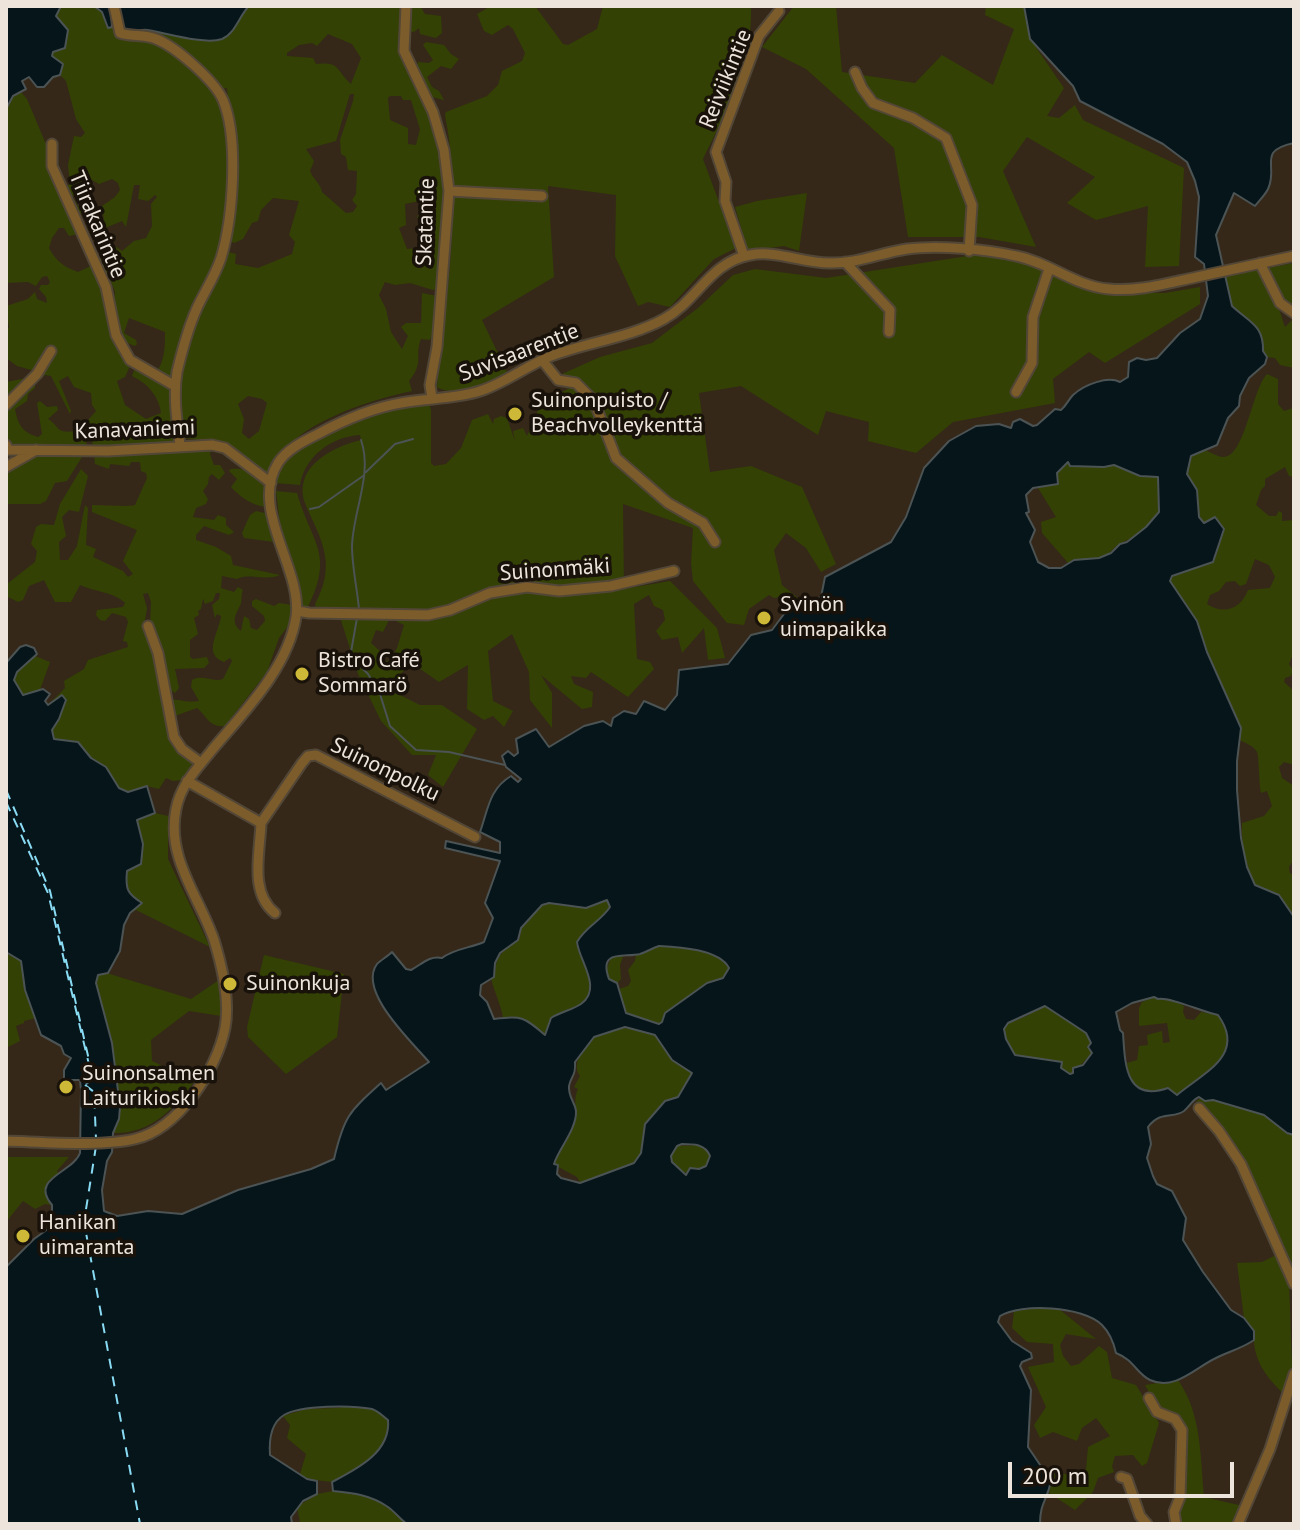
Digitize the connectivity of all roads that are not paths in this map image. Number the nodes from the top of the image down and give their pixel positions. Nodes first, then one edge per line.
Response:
1 (114, 6) edge
2 (406, 6) edge
3 (779, 11) dead end
4 (855, 72) dead end
5 (52, 144) dead end
6 (449, 191) junction
7 (542, 196) dead end
8 (969, 251) junction
9 (744, 256) junction
10 (1294, 256) edge
11 (845, 262) junction
12 (1260, 263) junction
13 (1049, 269) junction
14 (1294, 313) edge
15 (889, 332) dead end
16 (51, 351) dead end
17 (542, 360) junction
18 (175, 386) junction
19 (1016, 392) dead end
20 (432, 398) junction
21 (6, 405) edge
22 (180, 445) junction
23 (7, 447) edge
24 (36, 450) junction
25 (6, 467) edge
26 (271, 483) junction
27 (715, 542) dead end
28 (674, 571) dead end
29 (297, 611) junction
30 (148, 626) dead end
31 (201, 763) junction
32 (187, 781) junction
33 (261, 823) junction
34 (475, 837) dead end
35 (275, 913) dead end
36 (1199, 1108) dead end
37 (6, 1141) edge
38 (1294, 1284) edge
39 (1294, 1374) edge
40 (1149, 1398) dead end
41 (1121, 1477) dead end
42 (1147, 1524) edge
43 (1176, 1524) edge
44 (1238, 1524) edge

1 - 18 street
2 - 6 street, Skatantie
3 - 9 street, Reiviikintie
4 - 8 street
5 - 18 street, Tiirakarintie
6 - 7 street
6 - 20 street, Skatantie
8 - 11 street
8 - 13 street
9 - 11 street
9 - 17 street, Suvisaarentie
10 - 12 street
11 - 15 street
12 - 13 street
12 - 14 street
13 - 19 street
16 - 21 street
17 - 20 street, Suvisaarentie
17 - 27 street
18 - 22 street
20 - 26 street, Suvisaarentie
22 - 24 street, Kanavaniemi
22 - 26 street, Kanavaniemi
23 - 24 street, Kanavaniemi
24 - 25 street
26 - 29 street
28 - 29 street, Suinonmäki
29 - 31 street
30 - 31 street
31 - 32 street
32 - 33 street
32 - 37 street
33 - 34 street, Suinonpolku
33 - 35 street
36 - 38 street
39 - 44 street
40 - 43 street
41 - 42 street

